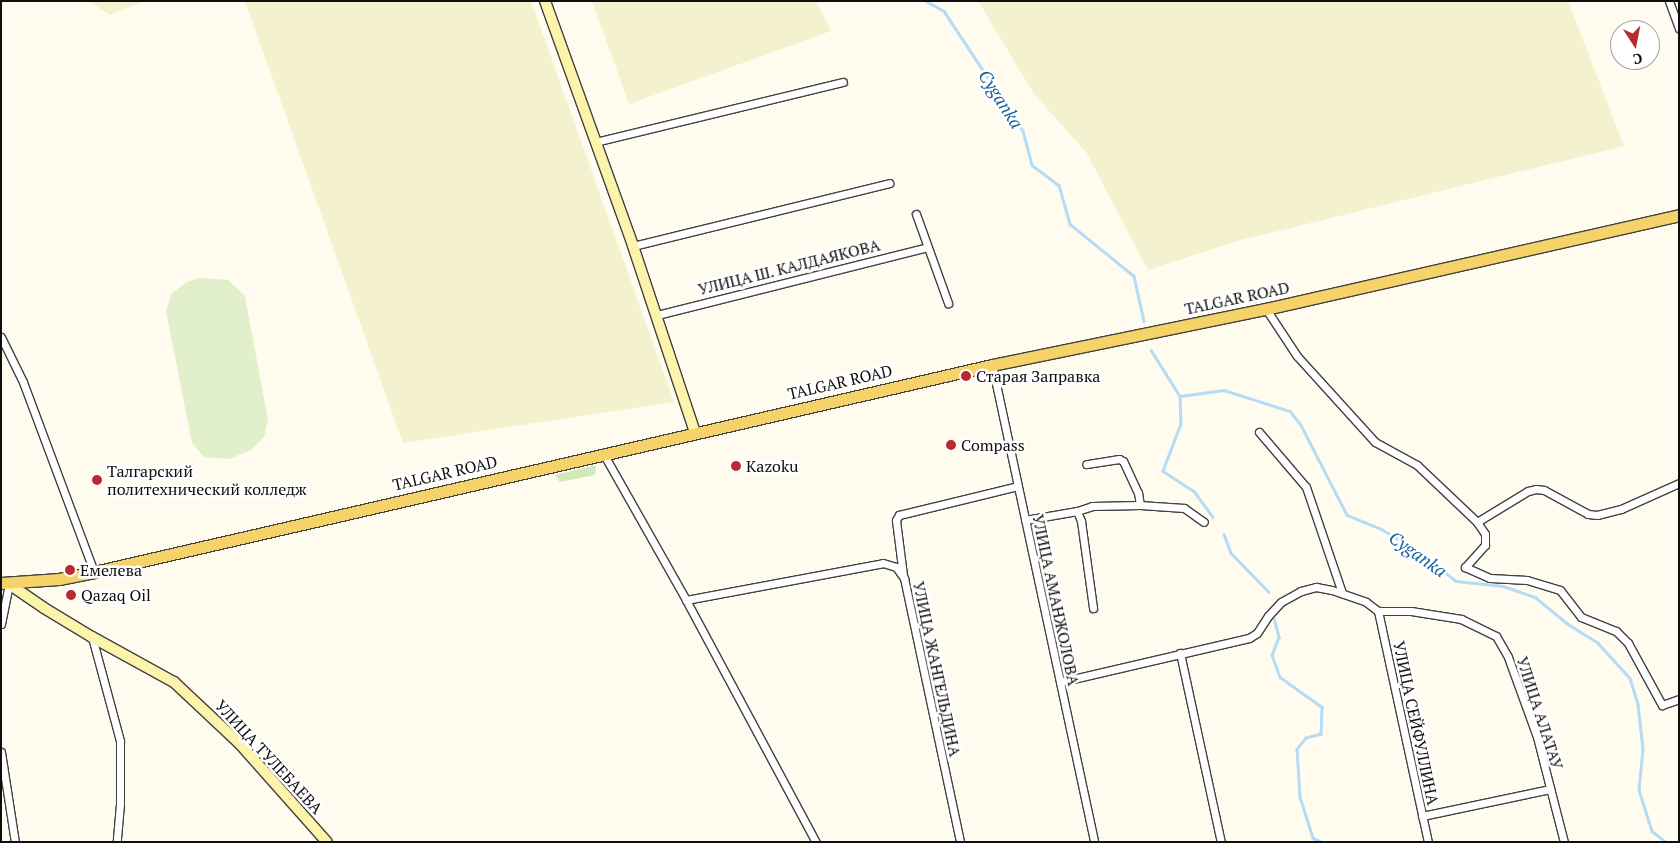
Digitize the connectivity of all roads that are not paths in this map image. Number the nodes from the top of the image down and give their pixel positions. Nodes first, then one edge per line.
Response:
1 (545, 1) edge
2 (1669, 1) edge
3 (1679, 28) edge
4 (843, 82) dead end
5 (595, 142) junction
6 (889, 183) dead end
7 (916, 214) dead end
8 (1679, 215) edge
9 (633, 246) junction
10 (928, 246) junction
11 (948, 303) dead end
12 (1266, 309) junction
13 (657, 315) junction
14 (1, 336) edge
15 (992, 365) junction
16 (695, 432) junction
17 (1259, 432) dead end
18 (603, 453) junction
19 (1086, 464) dead end
20 (1679, 483) edge
21 (1018, 486) junction
22 (1140, 505) junction
23 (1077, 511) junction
24 (1025, 520) junction
25 (1204, 522) dead end
26 (1477, 522) junction
27 (94, 572) junction
28 (904, 578) junction
29 (5, 583) edge
30 (1342, 593) junction
31 (686, 600) junction
32 (1094, 608) dead end
33 (1378, 611) junction
34 (1, 624) edge
35 (92, 637) junction
36 (1180, 653) junction
37 (1060, 682) junction
38 (1679, 699) edge
39 (1, 752) edge
40 (2, 770) edge
41 (1550, 789) junction
42 (1422, 816) junction
43 (810, 833) junction
44 (15, 842) edge
45 (117, 842) edge
46 (327, 842) edge
47 (811, 842) edge
48 (816, 842) edge
49 (960, 842) edge
50 (1094, 842) edge
51 (1221, 842) edge
52 (1428, 842) edge
53 (1564, 842) edge

1 - 5 street
2 - 3 street
4 - 5 street
5 - 9 street
6 - 9 street
7 - 10 street
8 - 12 main road, TALGAR ROAD
9 - 13 street
10 - 11 street
10 - 13 street, УЛИЦА Ш. КАЛДАЯКОВА
12 - 15 main road, TALGAR ROAD
12 - 26 street
13 - 16 street
14 - 27 street
15 - 16 main road, TALGAR ROAD
15 - 21 street, УЛИЦА АМАНЖОЛОВА
16 - 18 main road, TALGAR ROAD
17 - 30 street
18 - 27 main road, TALGAR ROAD
18 - 31 street
19 - 22 street
20 - 26 street
21 - 24 street, УЛИЦА АМАНЖОЛОВА
21 - 28 street
22 - 23 street
22 - 25 street
23 - 24 street
23 - 32 street
24 - 37 street, УЛИЦА АМАНЖОЛОВА
26 - 38 street
27 - 29 main road, TALGAR ROAD
28 - 31 street, УЛИЦА ЖАНГЕЛЬДИНА
28 - 49 street, УЛИЦА ЖАНГЕЛЬДИНА
29 - 34 street
29 - 35 street, УЛИЦА ТУЛЕБАЕВА
30 - 33 street, УЛИЦА АЛАТАУ
30 - 36 street, УЛИЦА АЛАТАУ
31 - 43 street
33 - 41 street, УЛИЦА АЛАТАУ
33 - 42 street, УЛИЦА СЕЙФУЛЛИНА
35 - 45 street
35 - 46 street, УЛИЦА ТУЛЕБАЕВА
36 - 37 street, УЛИЦА АЛАТАУ
36 - 51 street
37 - 50 street, УЛИЦА АМАНЖОЛОВА
39 - 40 street
40 - 44 street
41 - 42 street
41 - 53 street, УЛИЦА АЛАТАУ
42 - 52 street, УЛИЦА СЕЙФУЛЛИНА
43 - 47 street
43 - 48 street

